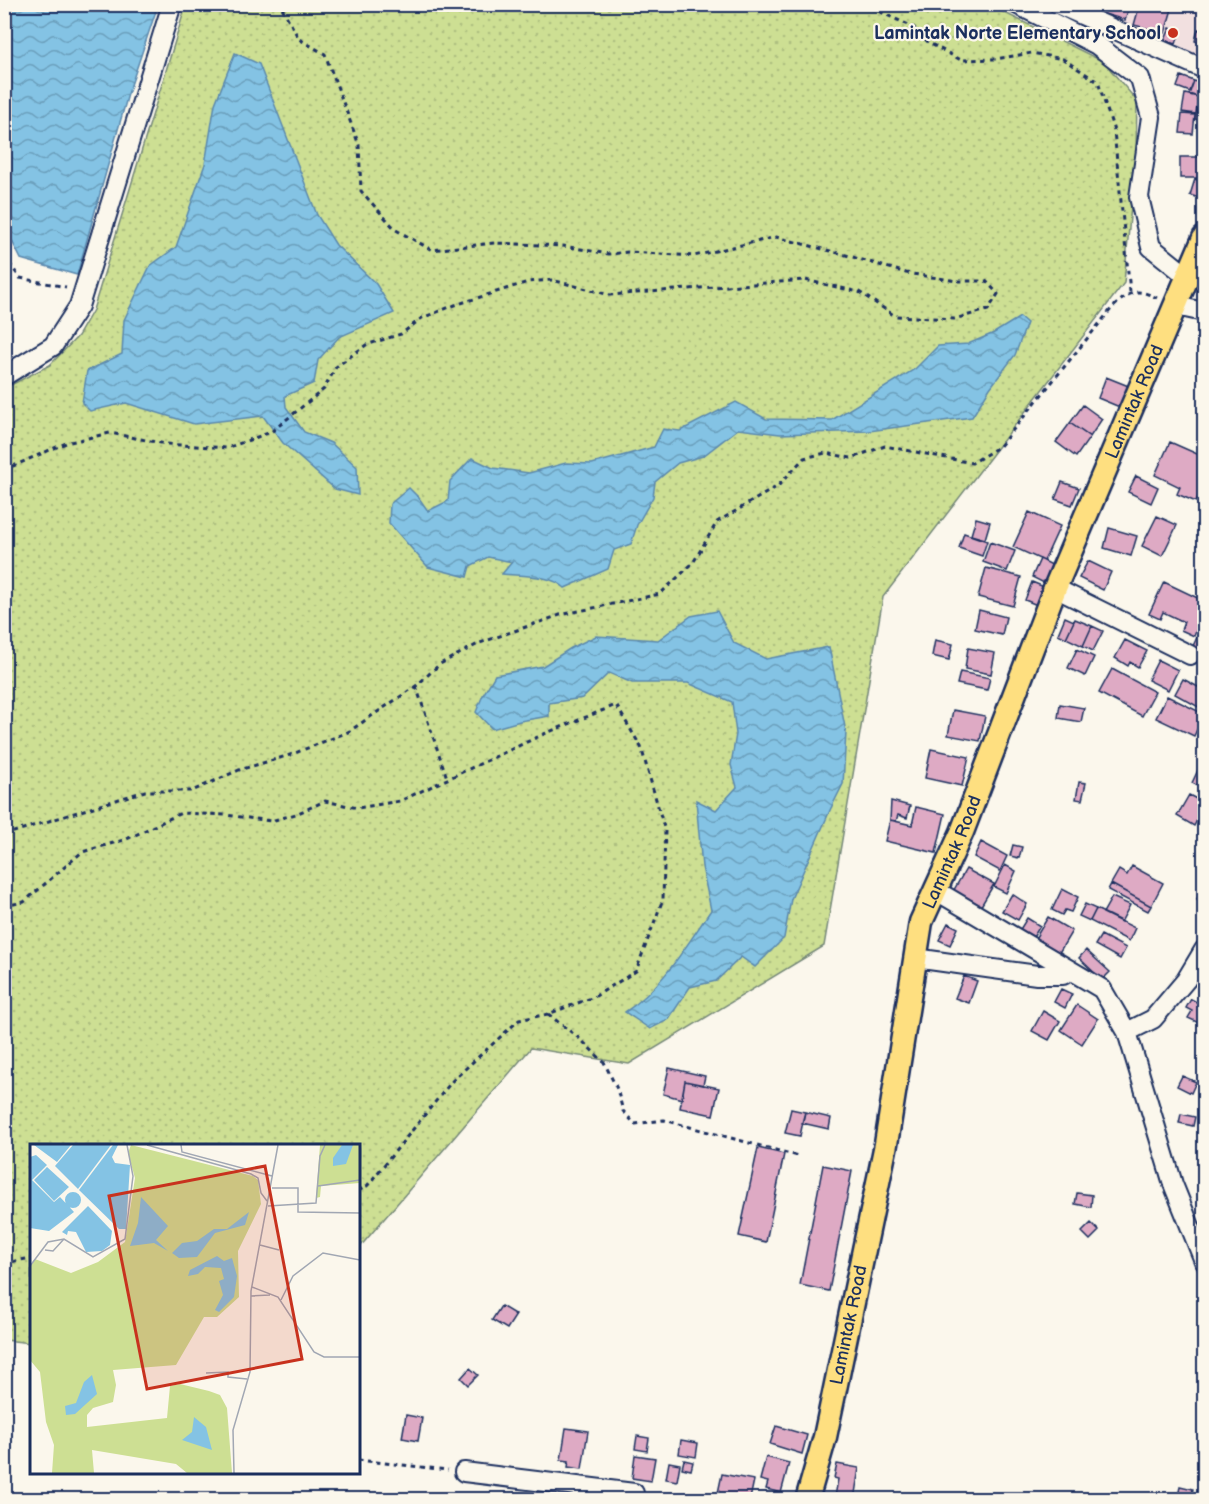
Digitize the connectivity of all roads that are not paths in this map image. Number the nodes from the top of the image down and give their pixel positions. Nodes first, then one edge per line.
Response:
1 (172, 4) edge
2 (1016, 4) edge
3 (1057, 4) edge
4 (1204, 69) edge
5 (1204, 238) edge
6 (1188, 277) junction
7 (1176, 306) junction
8 (1204, 312) edge
9 (4, 376) edge
10 (1055, 588) junction
11 (1190, 655) dead end
12 (935, 890) junction
13 (1204, 950) edge
14 (915, 958) junction
15 (1070, 970) junction
16 (1127, 1032) junction
17 (1204, 1262) edge
18 (464, 1472) road end
19 (633, 1500) edge
20 (807, 1500) edge

1 - 9 street
2 - 6 street
3 - 4 street
5 - 6 main road, Lamintak Road
6 - 7 main road, Lamintak Road
7 - 8 street
7 - 10 main road, Lamintak Road
10 - 11 street
10 - 12 main road, Lamintak Road
12 - 14 main road, Lamintak Road
12 - 15 street
13 - 16 street
14 - 15 street
14 - 20 main road, Lamintak Road
15 - 16 street
16 - 17 street
18 - 19 street

